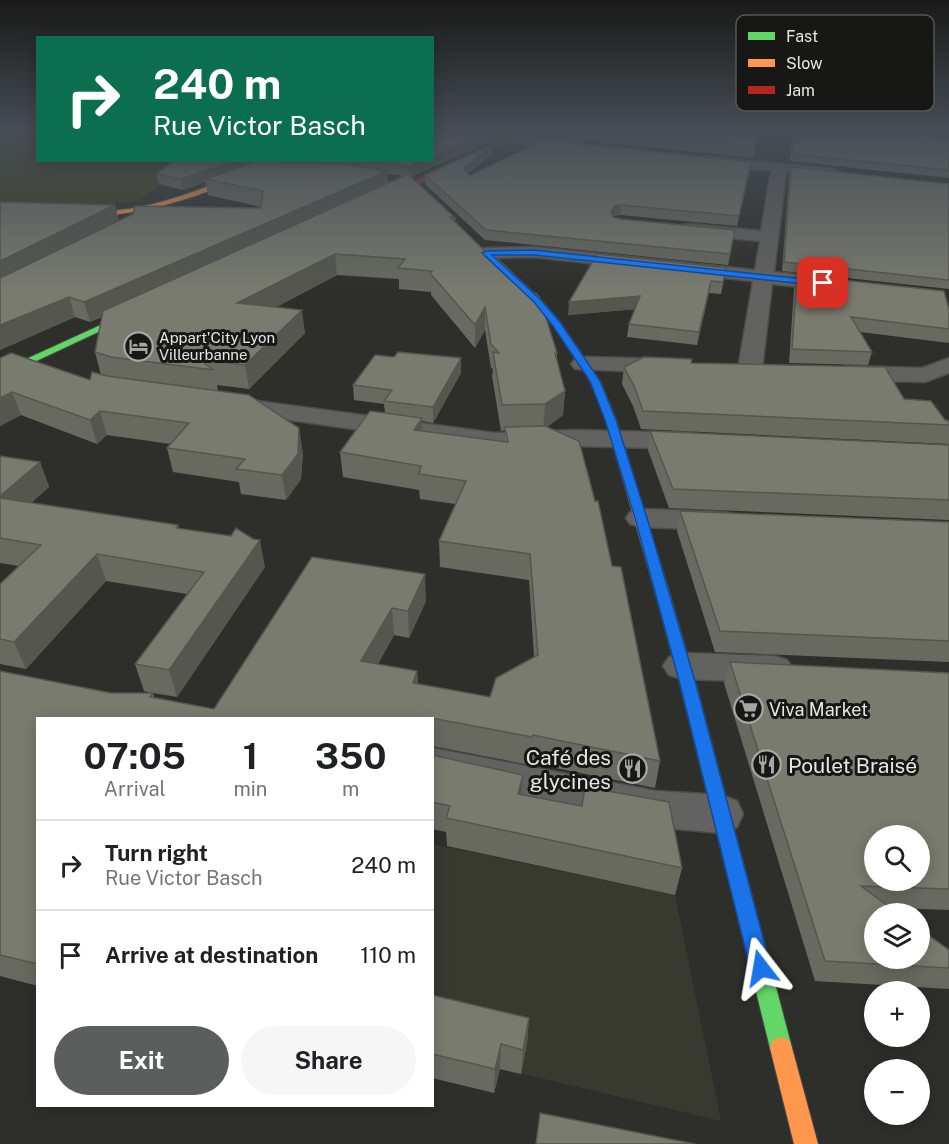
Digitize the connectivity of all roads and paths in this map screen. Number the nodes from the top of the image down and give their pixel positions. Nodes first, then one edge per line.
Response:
1 (222, 183) edge
2 (402, 183) edge
3 (426, 183) edge
4 (777, 183) edge
5 (417, 188) junction
6 (368, 205) edge
7 (125, 212) junction
8 (0, 214) edge
9 (674, 228) edge
10 (120, 231) edge
11 (768, 237) junction
12 (482, 249) joint
13 (762, 277) junction
14 (859, 287) edge
15 (156, 303) edge
16 (27, 363) junction
17 (583, 364) junction
18 (949, 365) edge
19 (693, 367) edge
20 (750, 369) edge
21 (59, 372) edge
22 (829, 372) edge
23 (0, 375) edge
24 (908, 376) junction
25 (926, 399) edge
26 (206, 402) edge
27 (616, 438) junction
28 (721, 442) edge
29 (641, 518) junction
30 (750, 522) edge
31 (682, 666) junction
32 (808, 671) edge
33 (434, 765) edge
34 (721, 813) junction
35 (806, 1144) edge

1 - 7 main road
2 - 5 main road
3 - 5 main road
4 - 11 street
5 - 6 main road
7 - 8 main road
7 - 10 street
9 - 11 street
11 - 13 street
12 - 13 street
12 - 17 main road
13 - 14 street
13 - 20 street
15 - 16 main road
16 - 21 street
16 - 23 main road
17 - 19 street
17 - 27 main road
18 - 24 street
22 - 24 street
24 - 25 street
26 - 27 street
27 - 28 street
27 - 29 main road
29 - 30 street
29 - 31 main road
31 - 32 street
31 - 34 main road
33 - 34 street
34 - 35 main road

